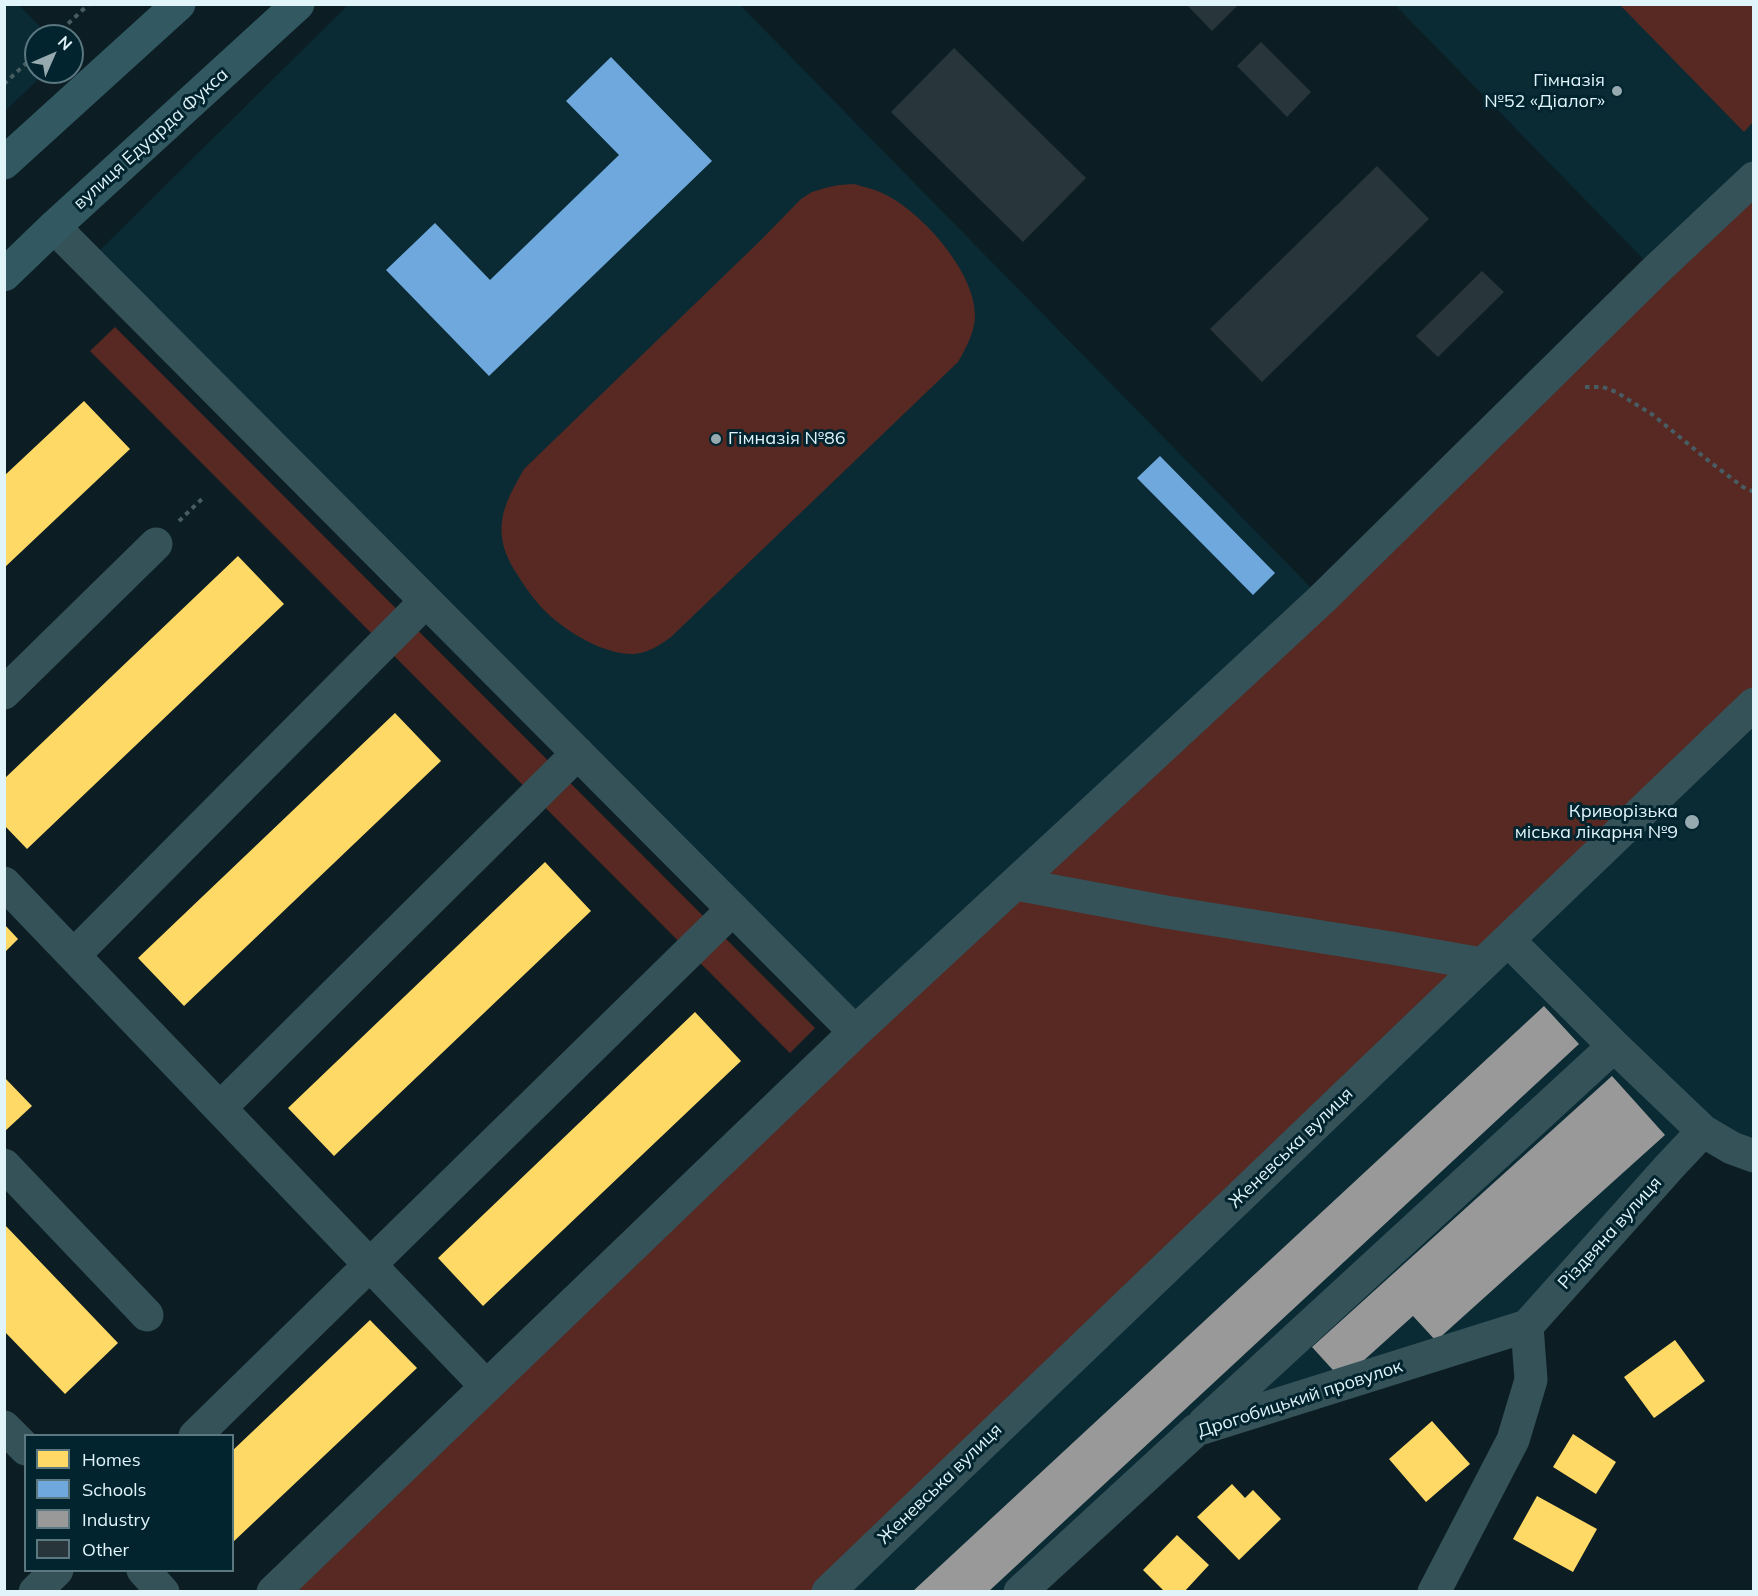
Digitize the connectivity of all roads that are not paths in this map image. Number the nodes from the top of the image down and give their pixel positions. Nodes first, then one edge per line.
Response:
1 (179, 4) edge
2 (298, 4) edge
3 (4, 163) edge
4 (1754, 178) edge
5 (54, 227) junction
6 (4, 275) edge
7 (156, 544) dead end
8 (426, 601) junction
9 (4, 693) edge
10 (1754, 704) edge
11 (578, 753) junction
12 (4, 883) edge
13 (1016, 884) junction
14 (733, 909) junction
15 (1508, 940) junction
16 (74, 956) junction
17 (1482, 964) junction
18 (855, 1032) junction
19 (1614, 1046) junction
20 (220, 1108) junction
21 (1703, 1131) junction
22 (1754, 1156) edge
23 (4, 1165) edge
24 (370, 1264) junction
25 (147, 1315) dead end
26 (1527, 1326) junction
27 (486, 1386) junction
28 (4, 1427) edge
29 (1196, 1430) junction
30 (197, 1434) edge
31 (24, 1447) edge
32 (55, 1572) edge
33 (145, 1572) edge
34 (834, 1590) edge
35 (35, 1592) edge
36 (163, 1592) edge
37 (273, 1592) edge
38 (1020, 1592) edge
39 (1434, 1592) edge

1 - 3 main road
2 - 5 main road, вулиця Едуарда Фукса
4 - 13 street
5 - 6 main road, вулиця Едуарда Фукса
5 - 8 street
7 - 9 street
8 - 11 street
8 - 16 street
10 - 15 street, Женевська вулиця
11 - 14 street
11 - 20 street
12 - 16 street
13 - 17 street
13 - 18 street
14 - 18 street
14 - 24 street
15 - 17 street, Женевська вулиця
15 - 19 street
16 - 20 street
17 - 34 street, Женевська вулиця
18 - 27 street
19 - 21 street
19 - 29 street
20 - 24 street
21 - 22 street
21 - 26 street, Різдвяна вулиця
23 - 25 street
24 - 27 street
24 - 30 street
26 - 29 street, Дрогобицький провулок
26 - 39 street
27 - 37 street
28 - 31 street
29 - 38 street, Дрогобицький провулок
32 - 35 street
33 - 36 street

